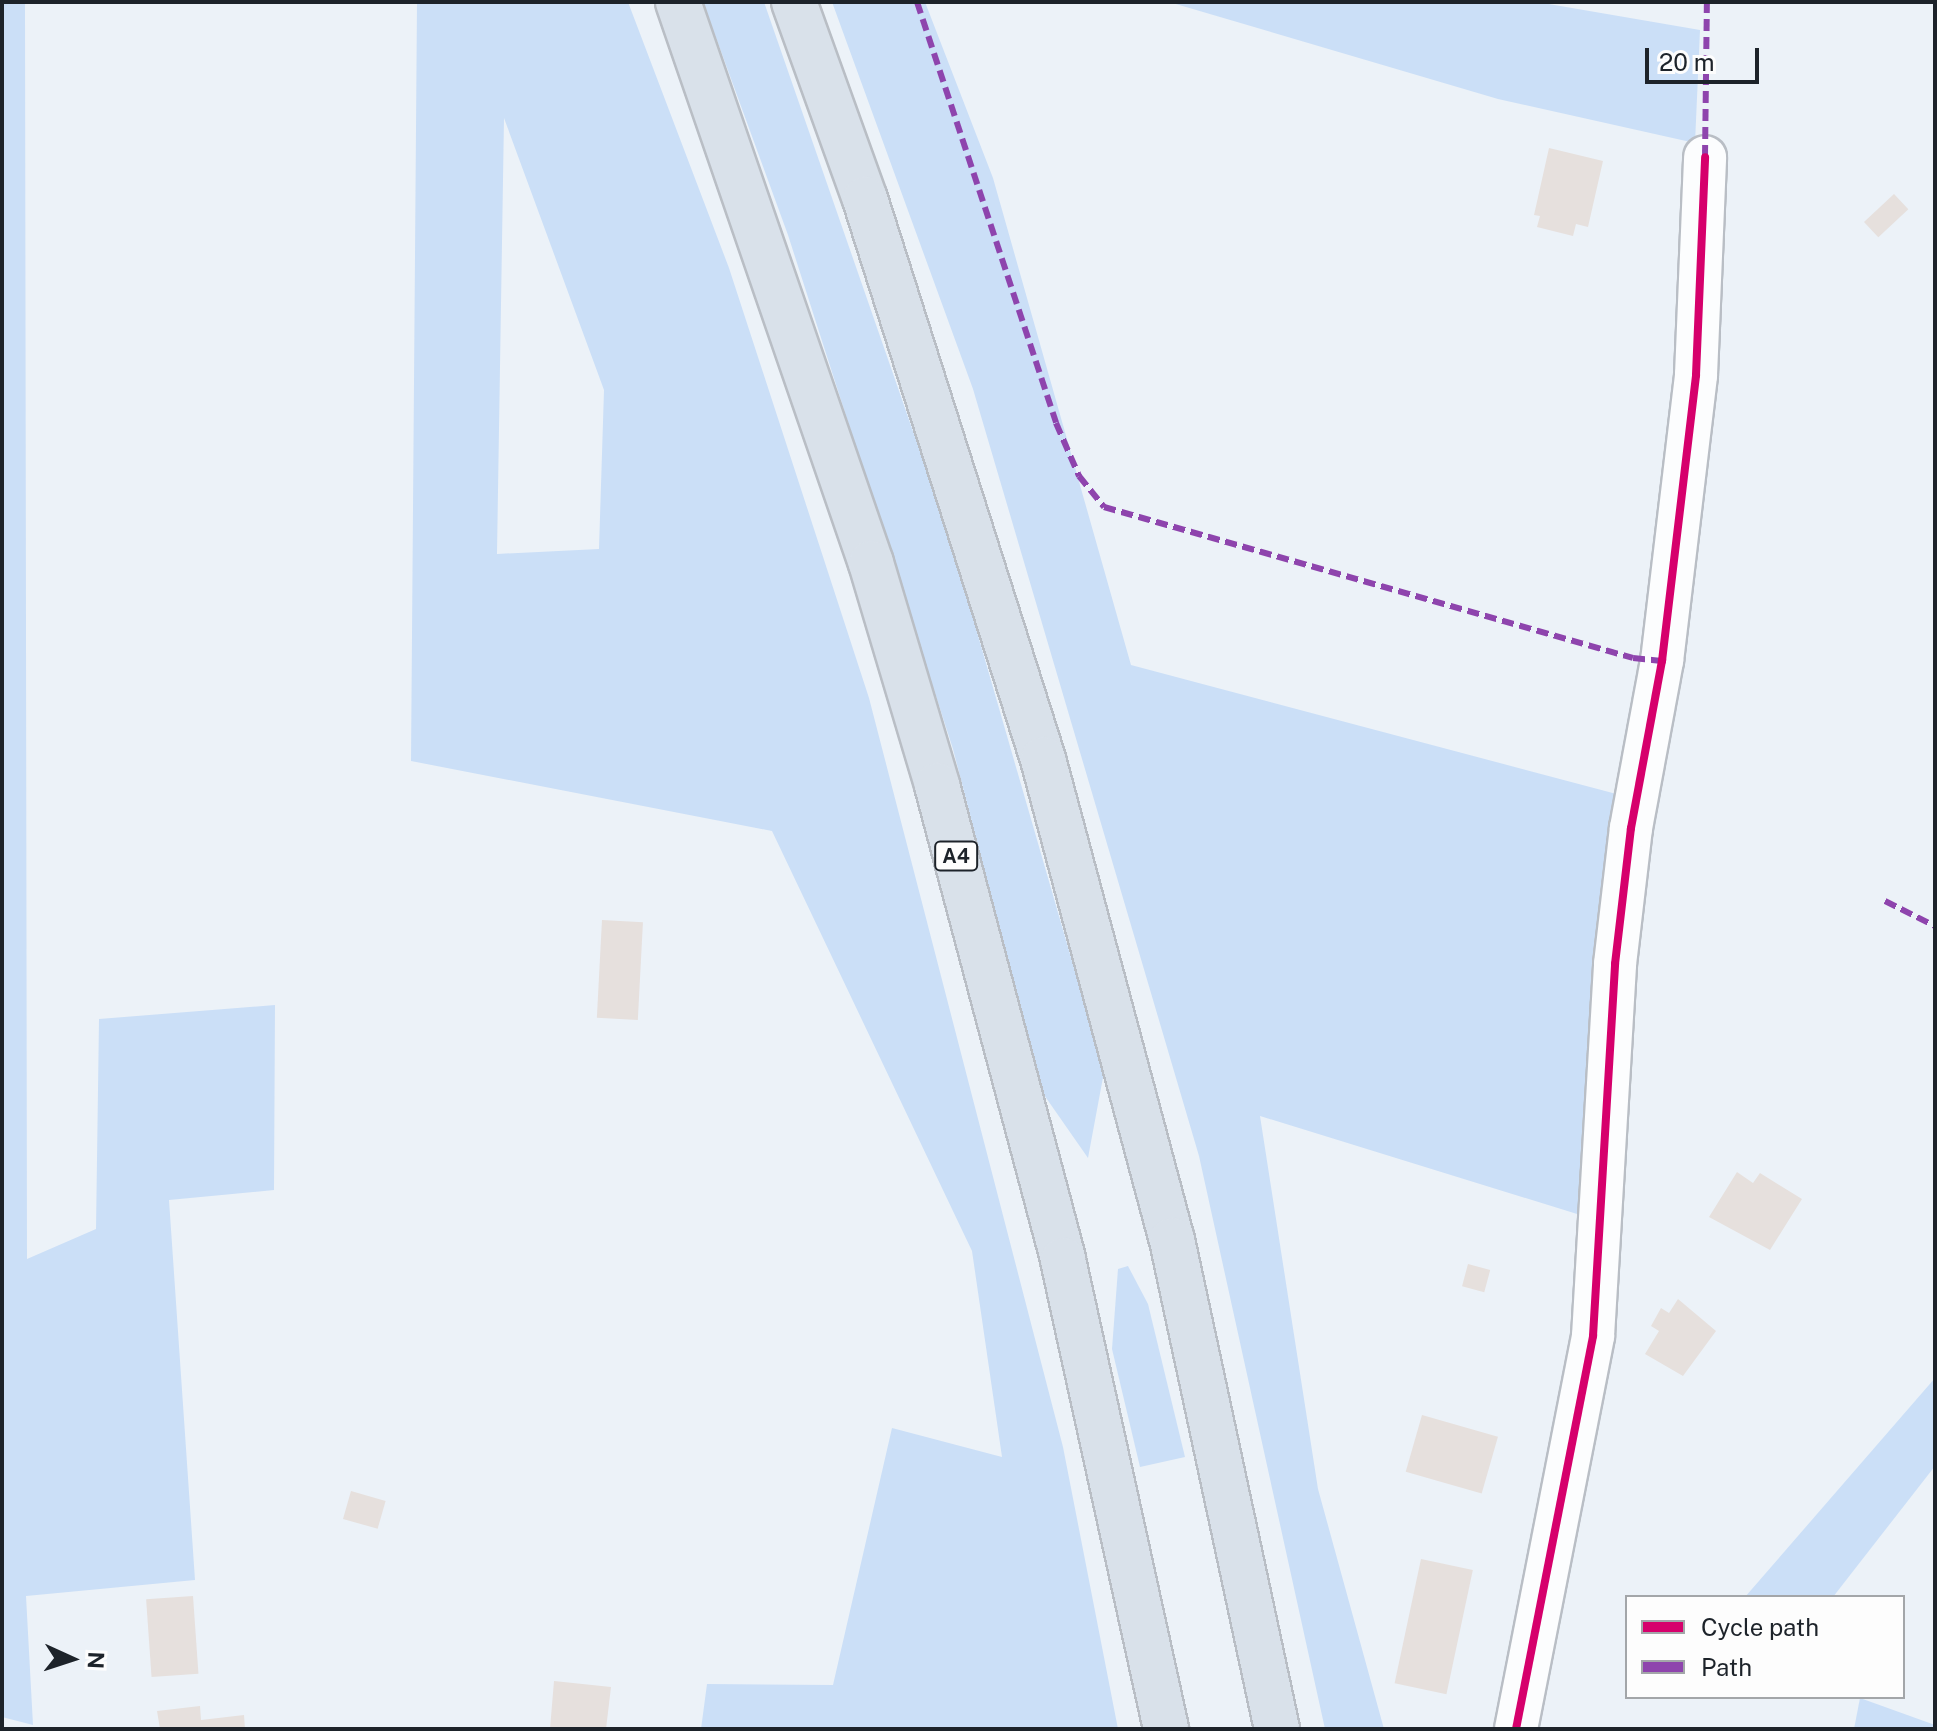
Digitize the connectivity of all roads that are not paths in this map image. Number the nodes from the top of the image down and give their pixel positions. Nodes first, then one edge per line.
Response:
1 (678, 2) edge
2 (794, 2) edge
3 (1705, 157) dead end
4 (1166, 1729) edge
5 (1277, 1729) edge
6 (1516, 1729) edge

1 - 4 highway, A4
2 - 5 highway
3 - 6 street

